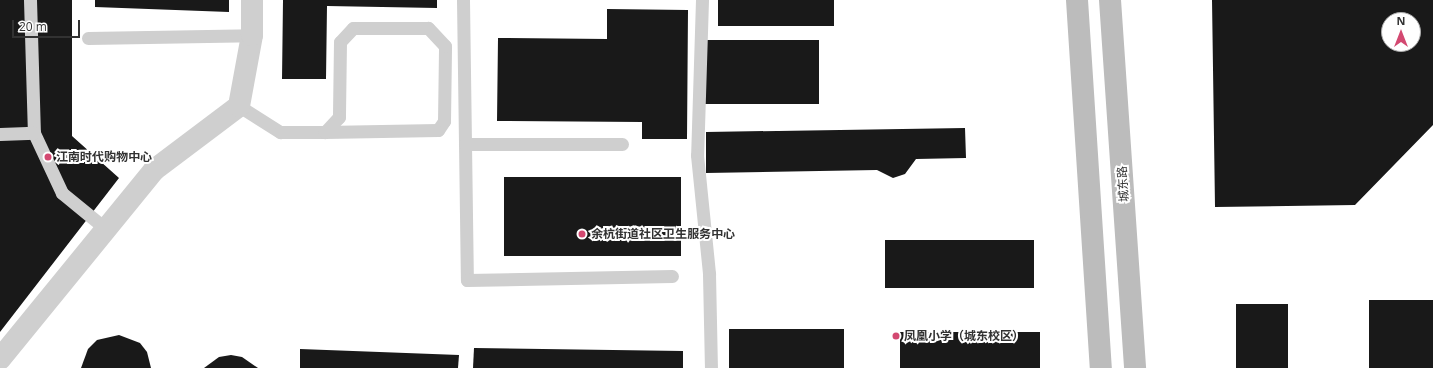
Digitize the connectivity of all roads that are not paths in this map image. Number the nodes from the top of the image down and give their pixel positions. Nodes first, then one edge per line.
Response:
1 (30, 0) edge
2 (252, 0) edge
3 (462, 0) edge
4 (702, 0) edge
5 (1077, 0) edge
6 (1110, 0) edge
7 (252, 36) junction
8 (88, 38) dead end
9 (239, 106) junction
10 (325, 132) junction
11 (0, 134) edge
12 (34, 134) junction
13 (465, 144) junction
14 (622, 144) dead end
15 (106, 229) junction
16 (672, 276) dead end
17 (0, 359) edge
18 (711, 368) edge
19 (1101, 368) edge
20 (1135, 368) edge

1 - 12 lane
2 - 7 street
3 - 13 lane
4 - 18 lane
5 - 19 street
6 - 20 street, 城东路
7 - 8 lane
7 - 9 street
9 - 10 lane
9 - 15 street
10 - 10 lane
11 - 12 lane
12 - 15 lane
13 - 14 lane
13 - 16 lane
15 - 17 street

